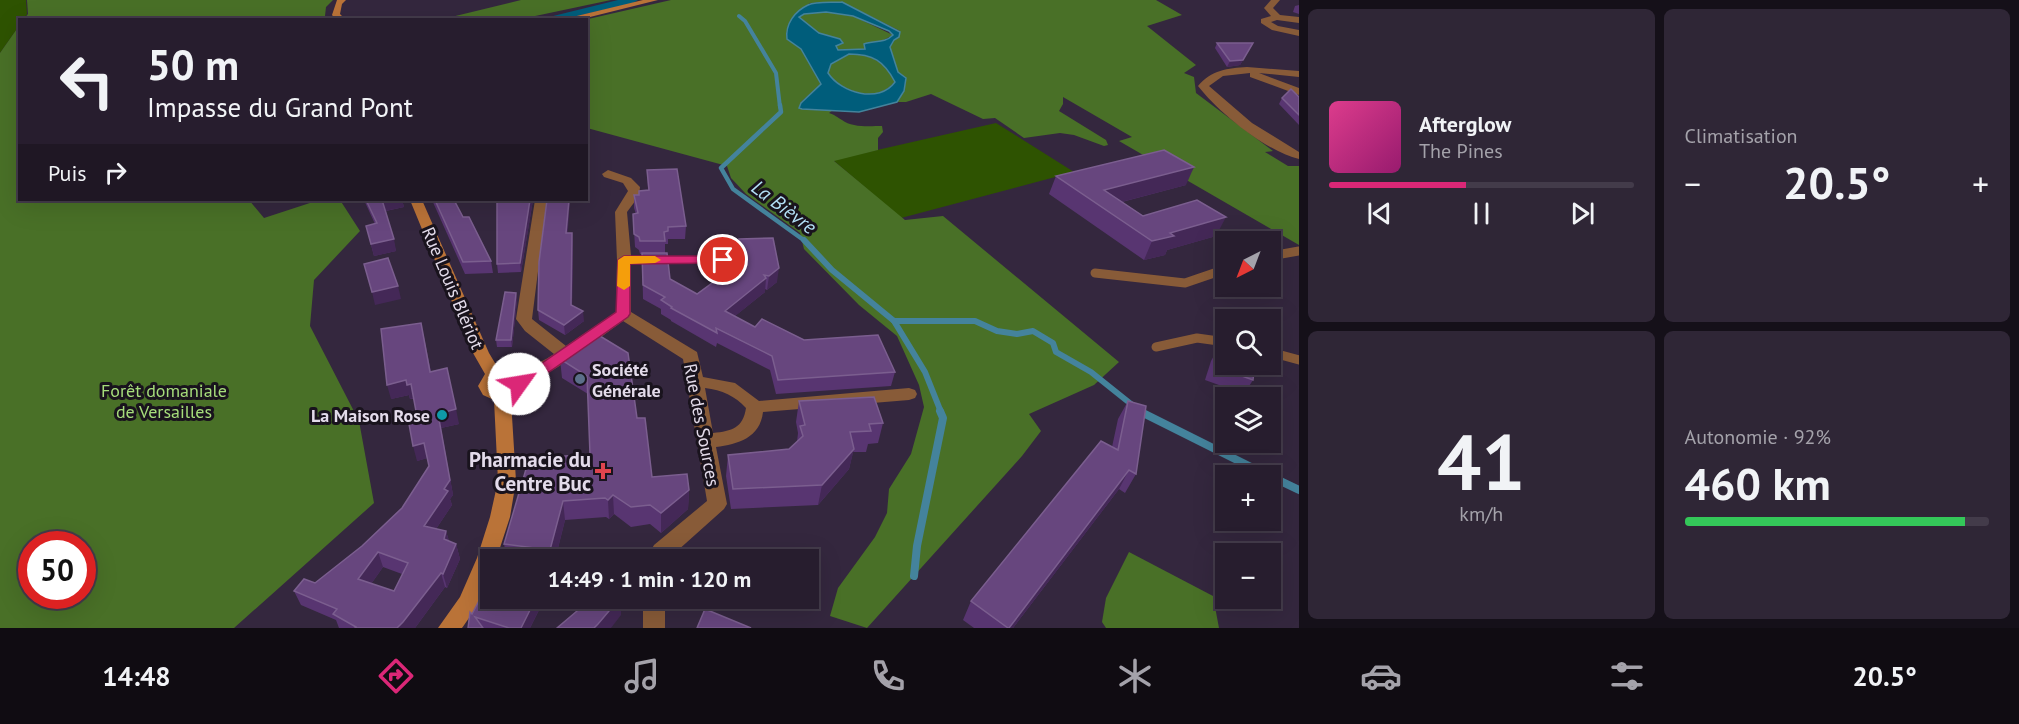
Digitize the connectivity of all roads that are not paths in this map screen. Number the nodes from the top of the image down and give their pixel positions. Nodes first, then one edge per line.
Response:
1 (342, 0) edge
2 (654, 0) edge
3 (1276, 0) edge
4 (1277, 17) junction
5 (340, 18) edge
6 (573, 18) edge
7 (1299, 20) edge
8 (1299, 33) edge
9 (1245, 71) junction
10 (1299, 74) edge
11 (1299, 93) edge
12 (1299, 156) edge
13 (608, 174) dead end
14 (416, 201) edge
15 (541, 201) edge
16 (1299, 251) edge
17 (1281, 254) edge
18 (624, 260) junction
19 (1095, 273) dead end
20 (1215, 273) edge
21 (727, 279) edge
22 (623, 314) junction
23 (1215, 340) edge
24 (1156, 347) dead end
25 (565, 354) junction
26 (1281, 355) edge
27 (1299, 360) edge
28 (494, 375) junction
29 (519, 380) junction
30 (696, 383) junction
31 (909, 394) dead end
32 (502, 396) junction
33 (755, 407) junction
34 (706, 441) junction
35 (663, 549) edge
36 (654, 609) edge
37 (449, 628) edge
38 (654, 628) edge

1 - 5 main road
2 - 6 main road
3 - 4 street
4 - 7 street
4 - 8 street
9 - 10 street
9 - 11 street
9 - 12 street
13 - 18 street
14 - 28 main road, Rue Louis Blériot
15 - 25 street
16 - 17 lane
18 - 21 street
18 - 22 street
19 - 20 lane
22 - 25 street
22 - 30 street, Rue des Sources
23 - 24 lane
25 - 29 street
26 - 27 lane
28 - 29 main road
28 - 32 main road
29 - 32 main road
30 - 33 street
30 - 34 street, Rue des Sources
31 - 33 street
32 - 37 main road
33 - 34 street
34 - 35 street, Rue des Sources
36 - 38 street

